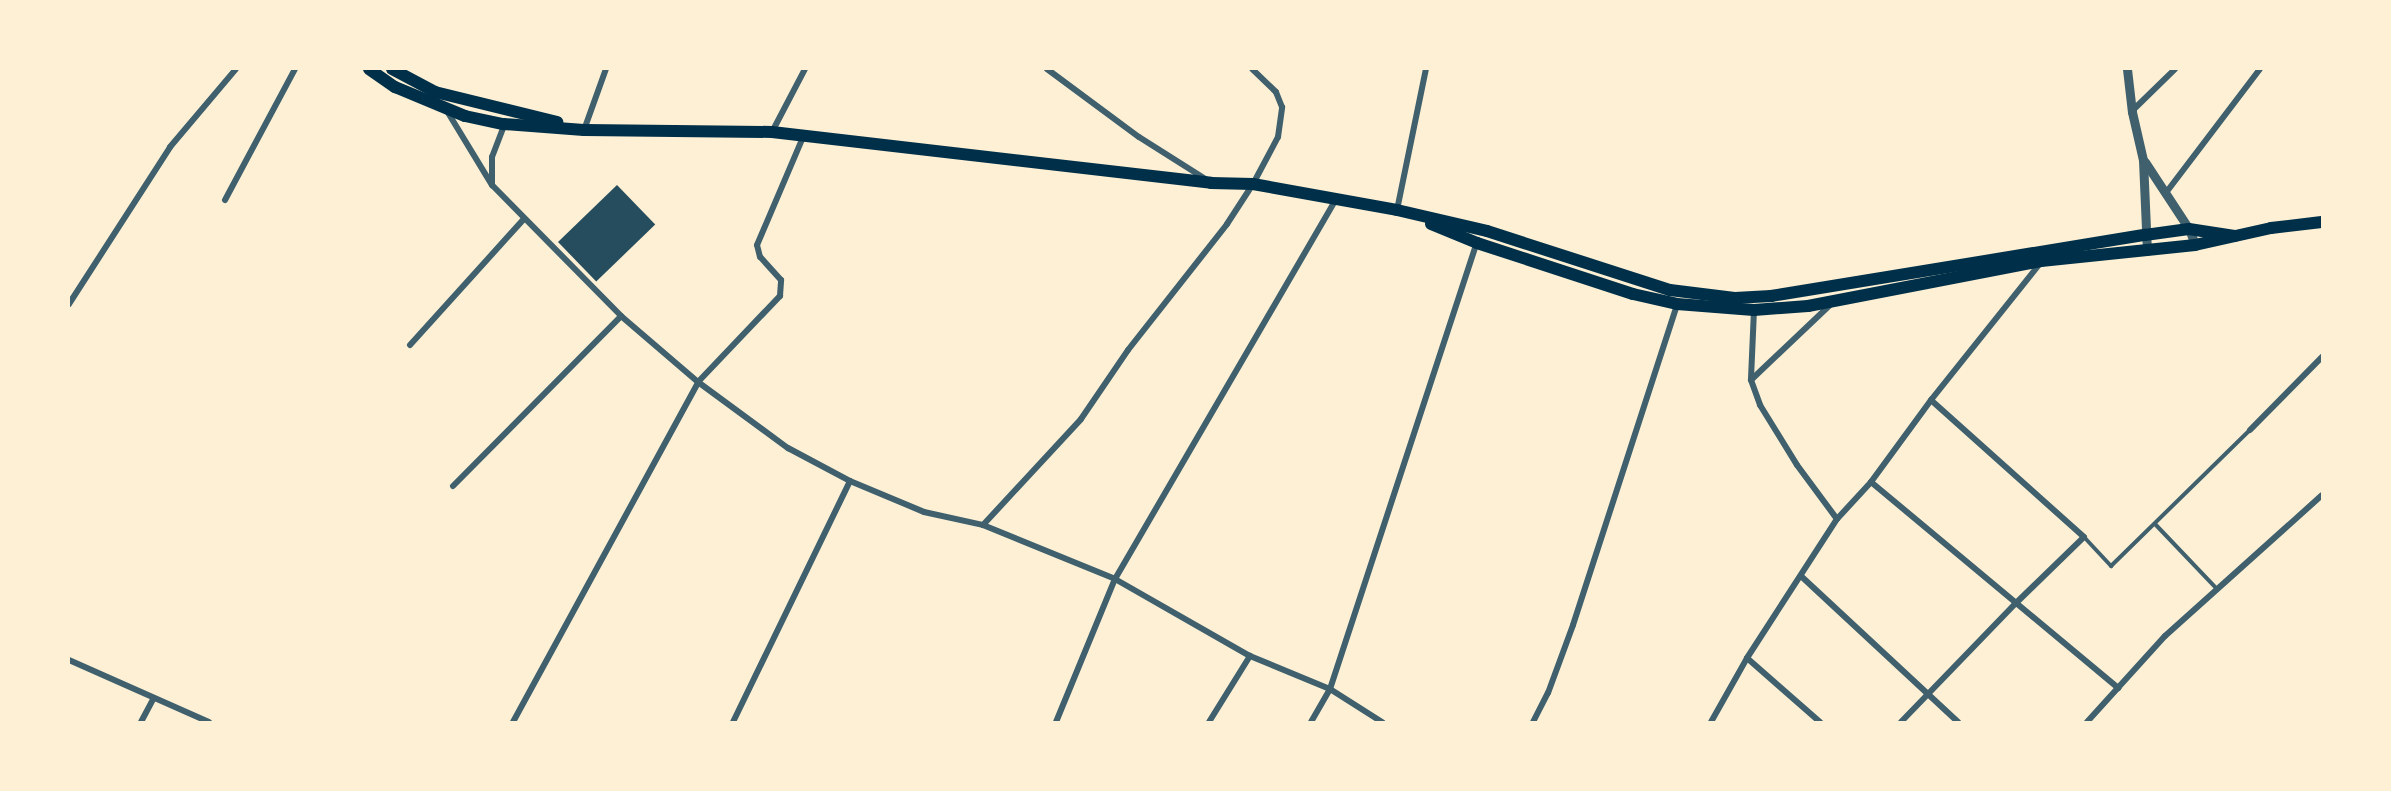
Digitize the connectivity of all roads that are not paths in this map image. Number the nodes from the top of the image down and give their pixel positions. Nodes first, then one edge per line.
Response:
1 (236, 69) edge
2 (295, 69) edge
3 (369, 69) edge
4 (392, 69) edge
5 (606, 69) edge
6 (805, 69) edge
7 (1047, 69) edge
8 (1252, 69) edge
9 (1426, 69) edge
10 (2127, 69) edge
11 (2175, 69) edge
12 (2260, 69) edge
13 (435, 92) junction
14 (444, 106) junction
15 (509, 109) junction
16 (2132, 112) junction
17 (504, 124) junction
18 (584, 130) junction
19 (772, 132) junction
20 (803, 137) junction
21 (2144, 160) junction
22 (1212, 183) junction
23 (1253, 184) junction
24 (492, 185) junction
25 (2165, 194) junction
26 (1336, 199) junction
27 (225, 200) dead end
28 (1397, 210) junction
29 (524, 219) junction
30 (2322, 222) edge
31 (2188, 229) junction
32 (2145, 235) junction
33 (2234, 236) junction
34 (1477, 243) junction
35 (2195, 245) junction
36 (2147, 251) junction
37 (2041, 261) junction
38 (1834, 301) junction
39 (69, 304) edge
40 (1677, 304) junction
41 (1754, 310) junction
42 (621, 316) junction
43 (410, 345) dead end
44 (2322, 357) edge
45 (1751, 380) junction
46 (698, 382) junction
47 (1931, 400) junction
48 (2250, 430) joint
49 (850, 481) junction
50 (1871, 482) junction
51 (453, 486) dead end
52 (2322, 495) edge
53 (1837, 519) junction
54 (2155, 524) junction
55 (982, 525) junction
56 (2084, 537) junction
57 (1802, 577) junction
58 (1115, 579) junction
59 (2216, 588) junction
60 (2015, 604) junction
61 (1250, 656) junction
62 (1747, 658) junction
63 (69, 660) edge
64 (2118, 688) junction
65 (1330, 689) junction
66 (1930, 694) junction
67 (154, 698) junction
68 (141, 722) edge
69 (209, 722) edge
70 (513, 722) edge
71 (733, 722) edge
72 (1056, 722) edge
73 (1209, 722) edge
74 (1311, 722) edge
75 (1382, 722) edge
76 (1533, 722) edge
77 (1711, 722) edge
78 (1820, 722) edge
79 (1901, 722) edge
80 (1958, 722) edge
81 (2087, 722) edge

1 - 39 street
2 - 27 street
3 - 14 main road
4 - 13 main road
5 - 18 street
6 - 19 street
7 - 22 street
8 - 23 street
9 - 28 street
10 - 16 street
11 - 16 street
12 - 25 street
13 - 14 street
13 - 15 main road
14 - 17 main road
14 - 24 street
15 - 17 street
15 - 18 main road
16 - 21 street
17 - 18 main road
17 - 24 street
18 - 19 main road
19 - 20 main road
20 - 22 main road
20 - 46 street
21 - 25 street
21 - 32 street
22 - 23 main road
23 - 26 main road
23 - 55 street
24 - 29 street
25 - 31 street
26 - 28 main road
26 - 58 street
28 - 32 main road
28 - 34 main road
29 - 42 street
29 - 43 street
30 - 33 main road
31 - 32 main road
31 - 33 main road
31 - 35 street
32 - 36 street
33 - 35 main road
34 - 40 main road
34 - 65 street
35 - 36 main road
36 - 37 main road
37 - 38 main road
37 - 47 street
38 - 41 main road
38 - 45 street
40 - 41 main road
40 - 76 street
41 - 45 street
42 - 46 street
42 - 51 street
44 - 48 street
45 - 53 street
46 - 49 street
46 - 70 street
47 - 50 street
47 - 56 street
48 - 54 lane
49 - 55 street
49 - 71 street
50 - 53 street
50 - 60 street
52 - 59 street
53 - 57 street
54 - 56 lane
54 - 59 lane
55 - 58 street
56 - 60 street
57 - 62 street
57 - 66 street
58 - 61 street
58 - 72 street
59 - 64 street
60 - 64 street
60 - 66 street
61 - 65 street
61 - 73 street
62 - 77 street
62 - 78 street
63 - 67 street
64 - 81 street
65 - 74 street
65 - 75 street
66 - 79 street
66 - 80 street
67 - 68 street
67 - 69 street

